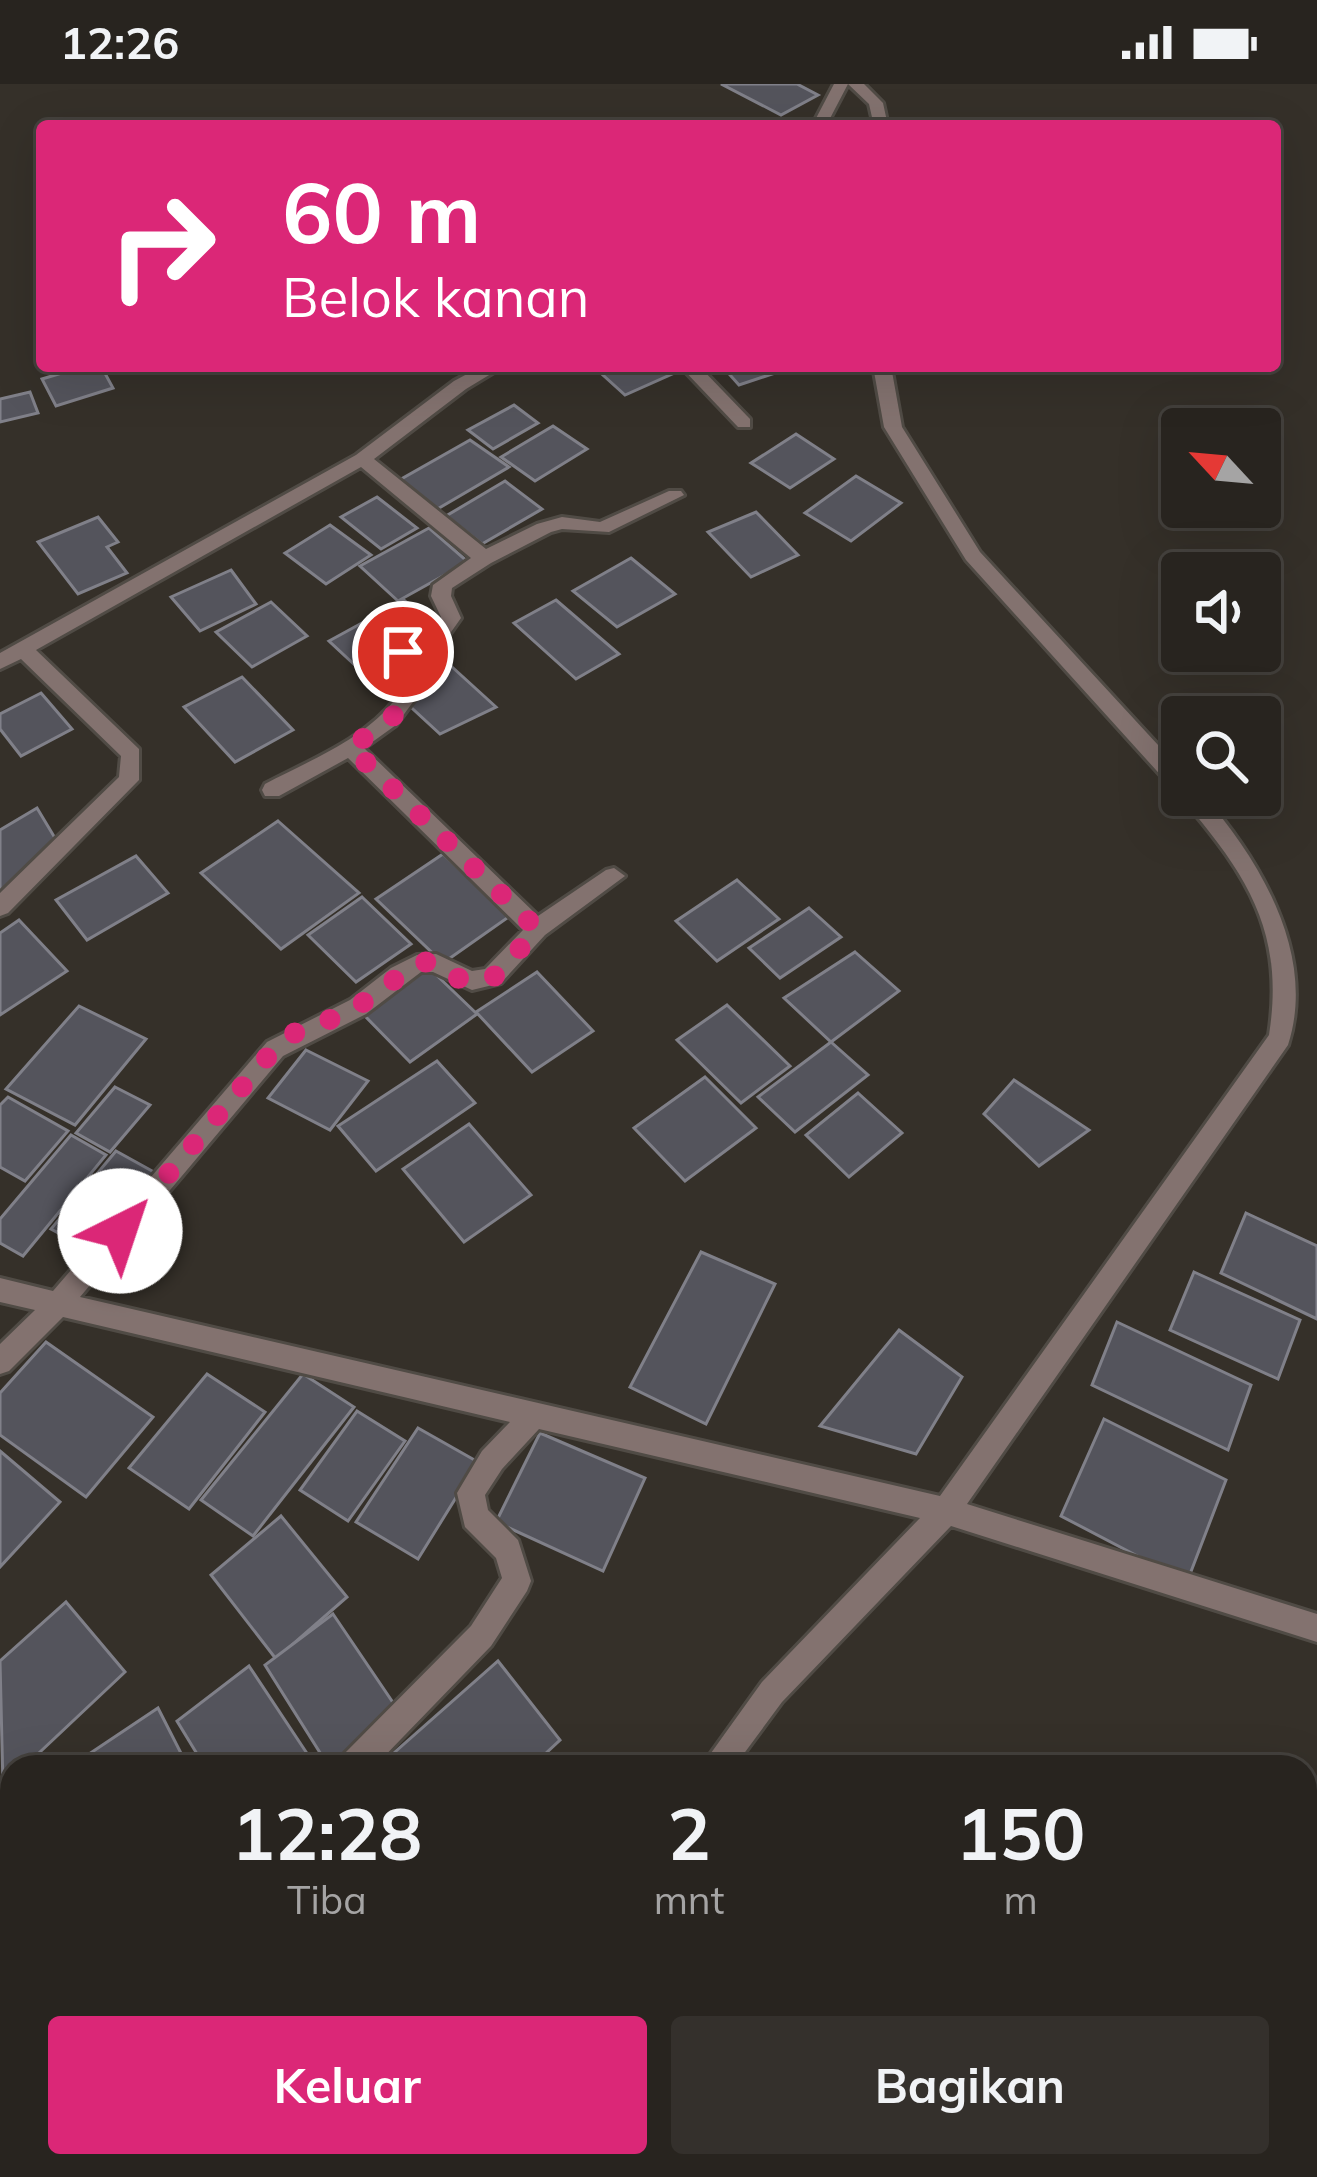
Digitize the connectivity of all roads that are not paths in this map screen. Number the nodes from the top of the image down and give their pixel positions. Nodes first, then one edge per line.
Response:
1 (842, 84) edge
2 (855, 84) edge
3 (822, 120) edge
4 (880, 120) edge
5 (484, 372) edge
6 (695, 372) edge
7 (883, 372) edge
8 (744, 423) dead end
9 (362, 459) junction
10 (676, 495) dead end
11 (484, 558) junction
12 (23, 650) junction
13 (0, 662) edge
14 (350, 747) junction
15 (1161, 762) edge
16 (272, 790) dead end
17 (1210, 816) edge
18 (614, 876) dead end
19 (0, 907) edge
20 (537, 929) junction
21 (0, 1290) edge
22 (58, 1304) junction
23 (0, 1362) edge
24 (533, 1416) junction
25 (946, 1511) junction
26 (1317, 1628) edge
27 (365, 1755) edge
28 (725, 1755) edge

1 - 3 street
2 - 4 street
5 - 9 street
6 - 8 street
7 - 15 street
9 - 11 street
9 - 12 street
10 - 11 street
11 - 14 street
12 - 13 street
12 - 19 street
14 - 16 street
14 - 20 street
17 - 25 street
18 - 20 street
20 - 22 street
21 - 22 street
22 - 23 street
22 - 24 street
24 - 25 street
24 - 27 street
25 - 26 street
25 - 28 street

